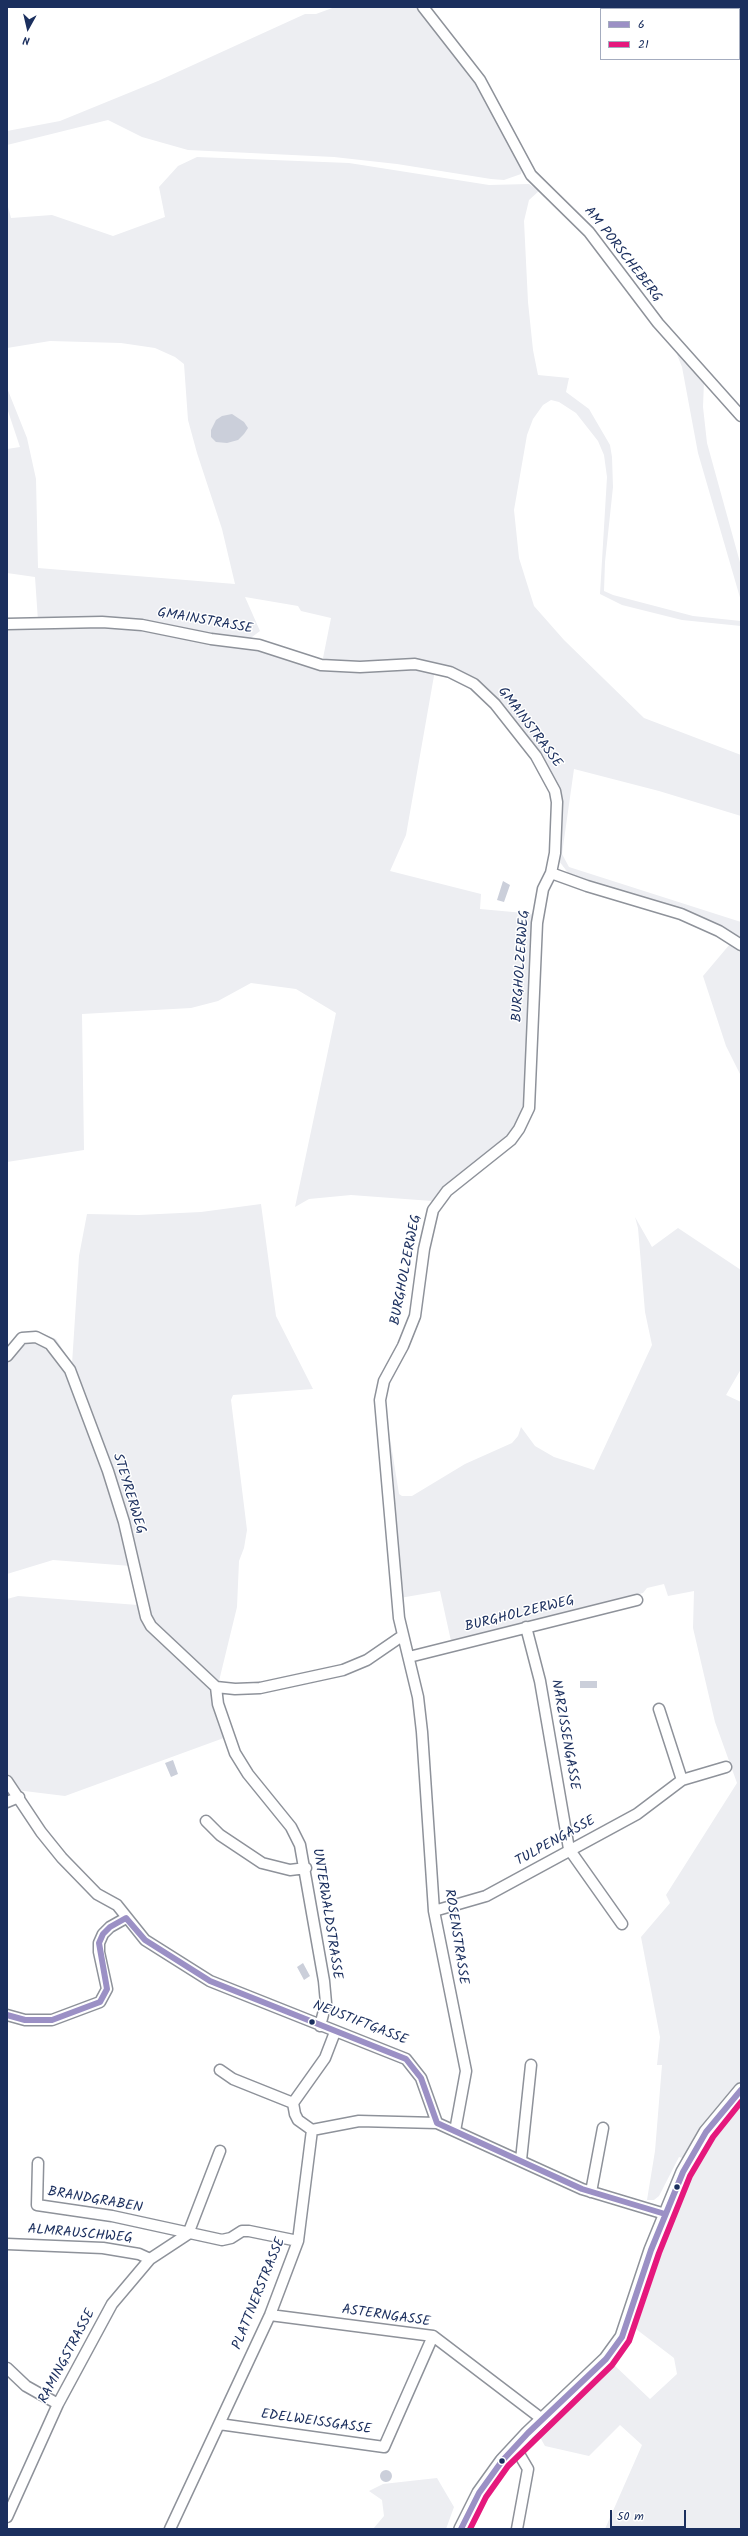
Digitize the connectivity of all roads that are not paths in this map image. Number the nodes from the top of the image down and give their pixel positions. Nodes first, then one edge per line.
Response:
1 (423, 7) edge
2 (741, 416) edge
3 (7, 624) edge
4 (551, 873) junction
5 (741, 945) edge
6 (7, 1356) edge
7 (637, 1600) dead end
8 (526, 1627) junction
9 (402, 1636) junction
10 (409, 1658) junction
11 (216, 1687) junction
12 (418, 1697) joint
13 (659, 1709) dead end
14 (726, 1767) dead end
15 (682, 1780) junction
16 (7, 1781) edge
17 (19, 1797) junction
18 (7, 1802) edge
19 (206, 1821) dead end
20 (569, 1849) junction
21 (306, 1868) junction
22 (434, 1911) junction
23 (126, 1918) junction
24 (622, 1924) dead end
25 (7, 2015) edge
26 (320, 2026) junction
27 (335, 2032) junction
28 (531, 2065) dead end
29 (220, 2070) dead end
30 (741, 2090) edge
31 (293, 2103) junction
32 (437, 2123) junction
33 (603, 2128) dead end
34 (312, 2130) junction
35 (455, 2130) junction
36 (220, 2151) dead end
37 (521, 2160) junction
38 (38, 2163) dead end
39 (591, 2192) junction
40 (665, 2214) junction
41 (188, 2234) junction
42 (298, 2241) junction
43 (7, 2244) edge
44 (150, 2260) junction
45 (270, 2315) junction
46 (433, 2336) junction
47 (7, 2368) edge
48 (58, 2404) junction
49 (542, 2419) junction
50 (219, 2424) junction
51 (515, 2447) junction
52 (10, 2499) edge
53 (7, 2517) edge
54 (170, 2529) edge
55 (461, 2529) edge
56 (517, 2529) edge

1 - 2 street, AM PORSCHEBERG
3 - 4 street, GMAINSTRASSE
4 - 5 street
4 - 9 street, BURGHOLZERWEG
6 - 11 street, STEYRERWEG
7 - 8 street, BURGHOLZERWEG
8 - 10 street, BURGHOLZERWEG
8 - 20 street, NARZISSENGASSE
9 - 10 street, BURGHOLZERWEG
9 - 11 street
10 - 12 street, BURGHOLZERWEG
11 - 21 street, UNTERWALDSTRASSE
12 - 22 street, ROSENSTRASSE
13 - 15 street
14 - 15 street, TULPENGASSE
15 - 20 street, TULPENGASSE
16 - 17 street, NEUSTIFTGASSE
17 - 18 street
17 - 23 street, NEUSTIFTGASSE
19 - 21 street
20 - 22 street, TULPENGASSE
20 - 24 street
21 - 26 street, UNTERWALDSTRASSE
22 - 35 street, ROSENSTRASSE
23 - 25 street
23 - 26 street, NEUSTIFTGASSE
26 - 27 street, NEUSTIFTGASSE
27 - 31 street
27 - 32 street, NEUSTIFTGASSE
28 - 37 street
29 - 31 street
30 - 40 street
31 - 34 street
32 - 34 street
32 - 35 street
33 - 39 street
34 - 42 street, PLATTNERSTRASSE
35 - 37 street
36 - 41 street
37 - 39 street
38 - 41 street, BRANDGRABEN
39 - 40 street
40 - 49 street
41 - 42 street
41 - 44 street, RAMINGSTRASSE
42 - 45 street, PLATTNERSTRASSE
43 - 44 street, ALMRAUSCHWEG
44 - 48 street, RAMINGSTRASSE
45 - 46 street, ASTERNGASSE
45 - 50 street, PLATTNERSTRASSE
46 - 49 street, ASTERNGASSE
46 - 50 street, EDELWEISSGASSE
47 - 48 street
48 - 52 street, RAMINGSTRASSE
49 - 51 street
50 - 54 street, PLATTNERSTRASSE
51 - 55 street
51 - 56 street
52 - 53 street, RAMINGSTRASSE

